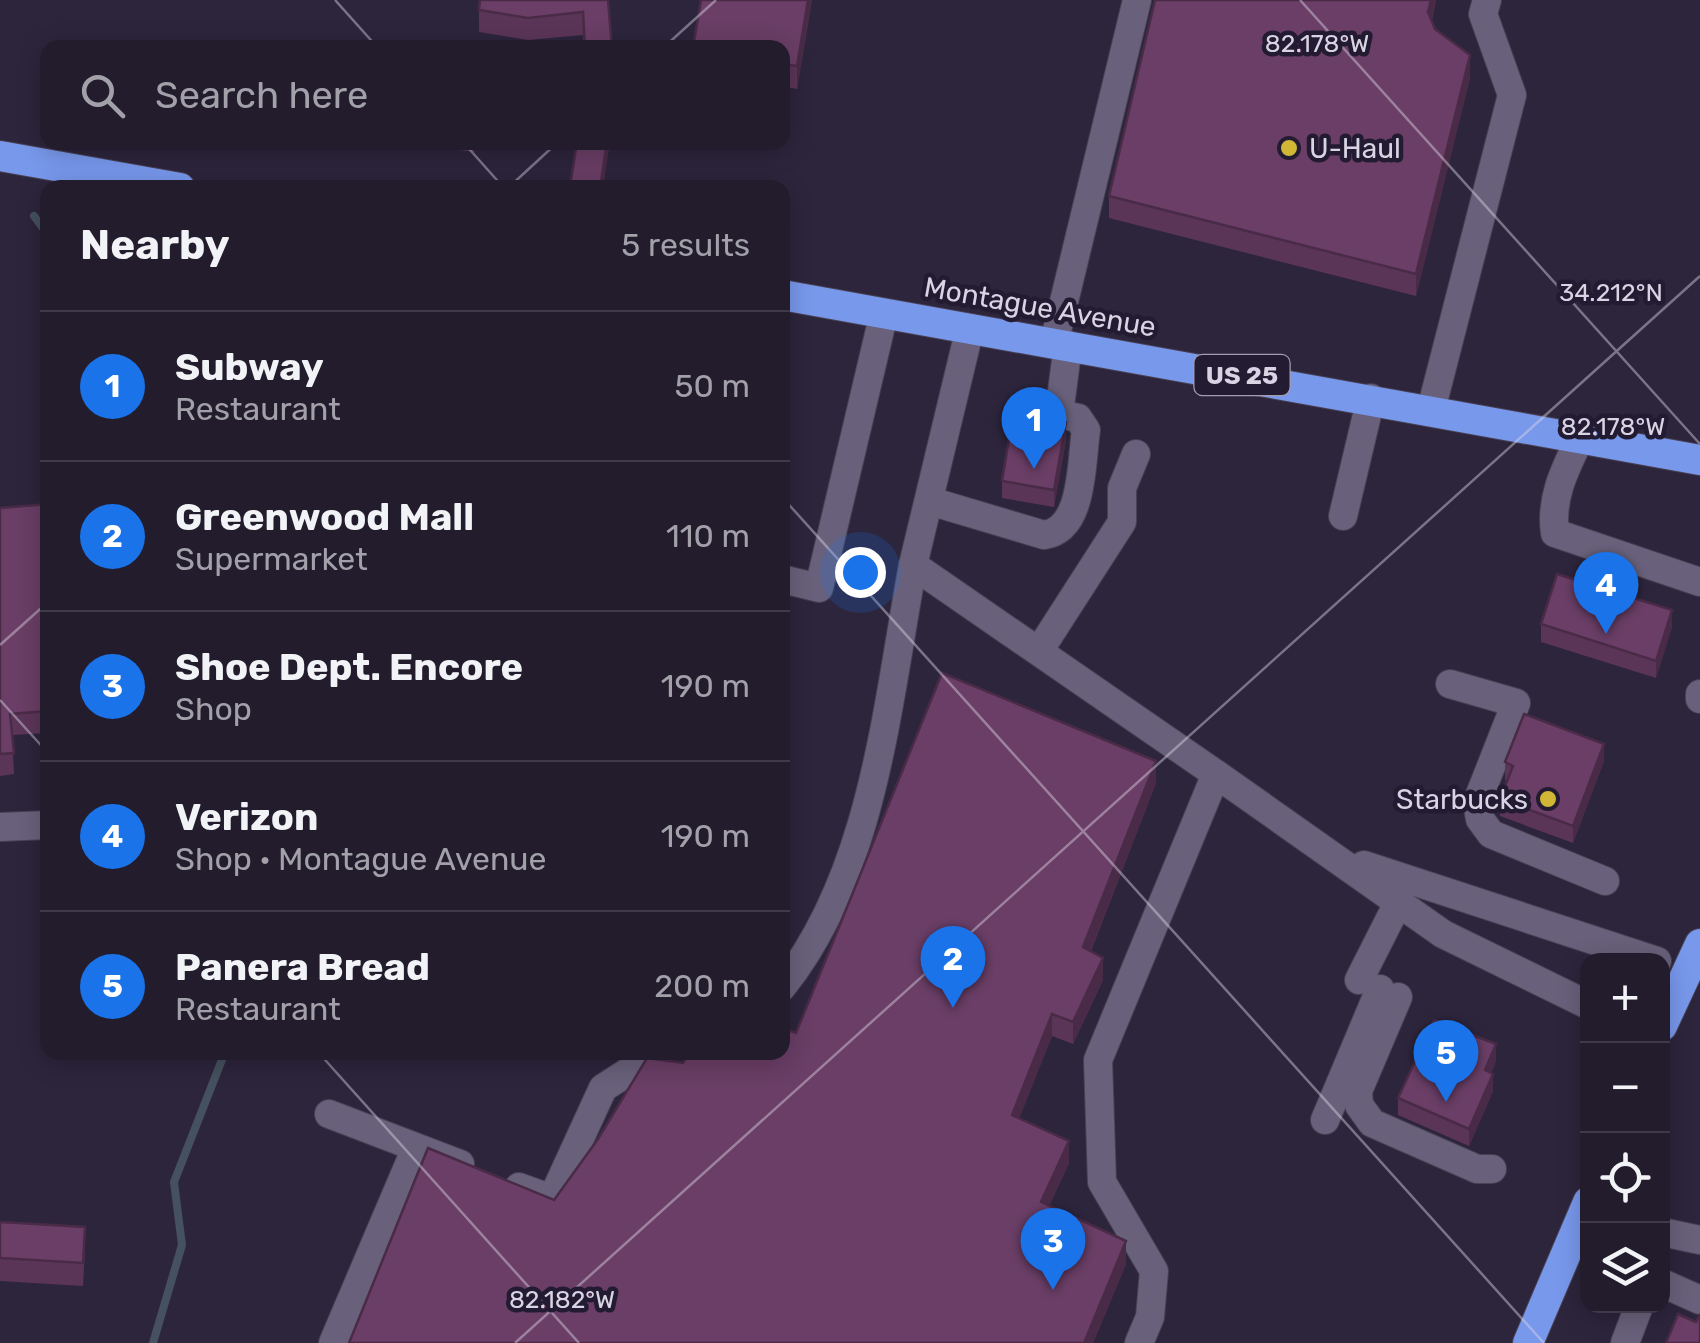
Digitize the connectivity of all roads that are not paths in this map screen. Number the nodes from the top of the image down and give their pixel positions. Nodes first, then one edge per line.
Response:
1 (1138, 0) edge
2 (1486, 0) edge
3 (0, 156) edge
4 (135, 180) edge
5 (790, 296) edge
6 (884, 313) junction
7 (970, 328) junction
8 (1061, 344) junction
9 (1371, 398) junction
10 (1431, 410) junction
11 (1580, 438) junction
12 (1136, 454) dead end
13 (1700, 460) edge
14 (930, 500) junction
15 (1343, 516) dead end
16 (913, 565) junction
17 (790, 581) edge
18 (1700, 582) edge
19 (1039, 651) junction
20 (1450, 684) dead end
21 (1216, 774) junction
22 (0, 826) edge
23 (40, 826) edge
24 (1334, 855) junction
25 (1606, 881) dead end
26 (1400, 900) junction
27 (1677, 959) edge
28 (790, 975) edge
29 (1379, 989) junction
30 (1670, 992) edge
31 (1580, 1001) edge
32 (647, 1060) edge
33 (329, 1114) dead end
34 (1325, 1120) dead end
35 (416, 1148) junction
36 (1492, 1168) dead end
37 (1581, 1223) edge
38 (1670, 1236) edge
39 (1700, 1240) edge
40 (1670, 1287) edge
41 (1700, 1300) edge
42 (1636, 1313) edge
43 (333, 1343) edge
44 (1139, 1343) edge
45 (1528, 1343) edge
46 (1625, 1343) edge

1 - 8 lane
2 - 10 lane
3 - 4 highway
5 - 6 highway, Montague Avenue / US 25
6 - 7 highway, Montague Avenue / US 25
6 - 17 lane
7 - 8 highway, Montague Avenue / US 25
7 - 14 lane
8 - 9 highway, Montague Avenue / US 25
8 - 14 lane
9 - 10 highway, Montague Avenue / US 25
9 - 15 lane
10 - 11 highway, Montague Avenue / US 25
11 - 13 highway, Montague Avenue / US 25
11 - 18 lane
12 - 19 lane
14 - 16 lane
16 - 19 lane
16 - 28 lane
19 - 21 lane
20 - 25 lane
21 - 24 lane
21 - 44 lane
22 - 23 lane
24 - 26 lane
24 - 27 lane
26 - 29 lane
26 - 31 lane
27 - 30 highway
29 - 34 lane
29 - 36 lane
32 - 35 lane
33 - 35 lane
35 - 43 lane
37 - 45 highway
38 - 39 lane
40 - 41 lane
42 - 46 lane

